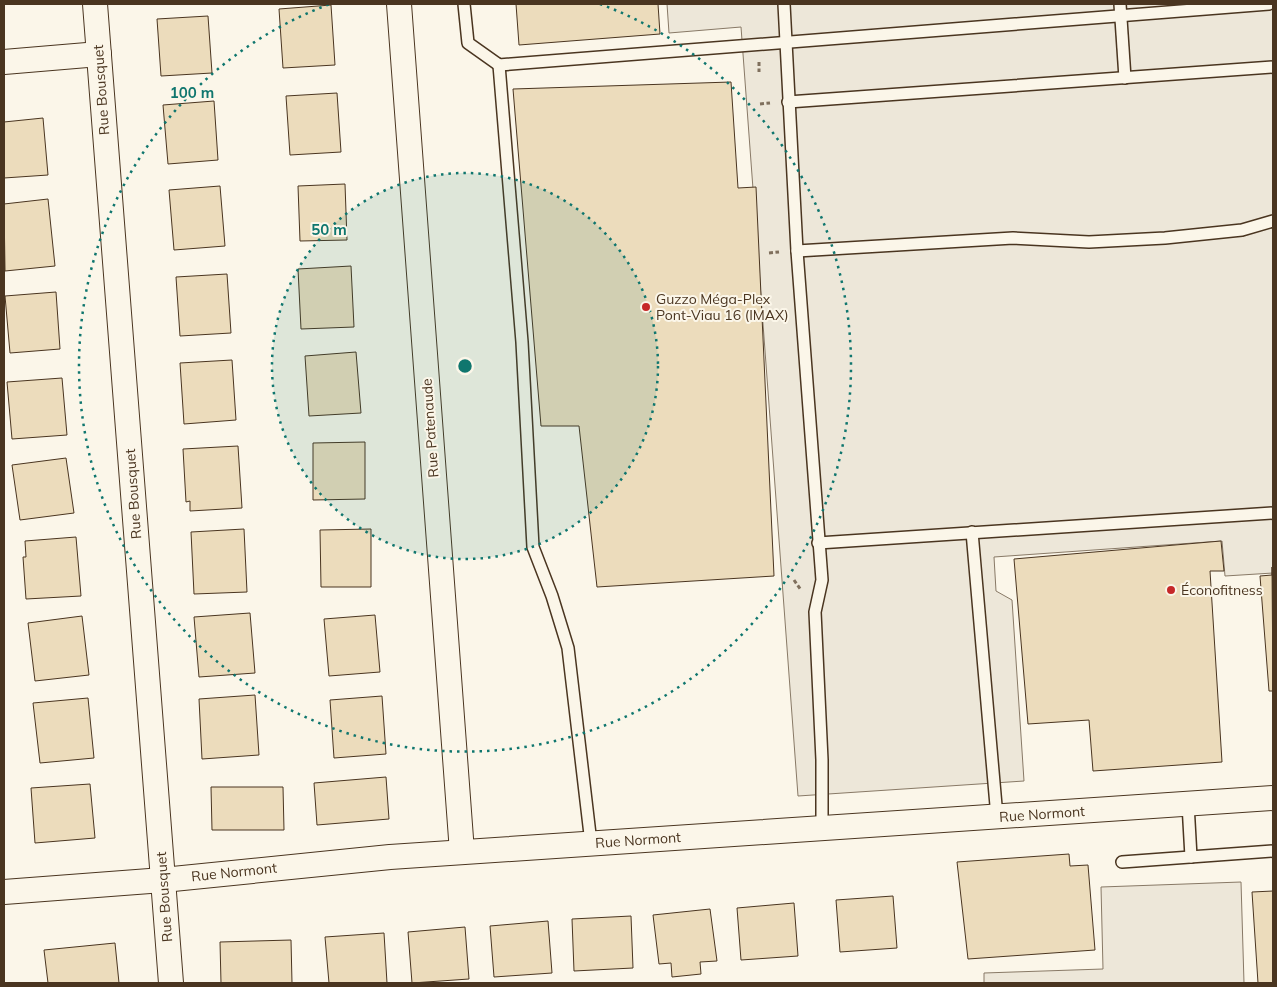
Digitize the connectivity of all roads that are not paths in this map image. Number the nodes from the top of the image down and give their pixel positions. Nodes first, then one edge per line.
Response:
1 (95, 4) edge
2 (399, 4) edge
3 (464, 4) edge
4 (784, 4) edge
5 (1120, 4) edge
6 (1270, 4) edge
7 (1121, 16) junction
8 (787, 43) junction
9 (99, 54) junction
10 (4, 62) edge
11 (499, 65) junction
12 (1273, 67) edge
13 (1125, 78) junction
14 (788, 102) junction
15 (1273, 220) edge
16 (797, 251) junction
17 (1273, 513) edge
18 (972, 532) junction
19 (818, 543) junction
20 (1273, 798) edge
21 (1188, 804) junction
22 (997, 817) junction
23 (822, 829) junction
24 (590, 843) junction
25 (1273, 851) edge
26 (462, 852) junction
27 (1191, 857) junction
28 (1122, 862) dead end
29 (163, 880) junction
30 (4, 892) edge
31 (171, 983) edge

1 - 9 street, Rue Bousquet
2 - 26 street, Rue Patenaude
3 - 11 lane
4 - 8 lane
5 - 7 lane
6 - 7 lane
7 - 8 lane
7 - 13 lane
8 - 11 lane
8 - 14 lane
9 - 10 street
9 - 29 street, Rue Bousquet
11 - 24 lane
12 - 13 lane
13 - 14 lane
14 - 16 lane
15 - 16 lane
16 - 19 lane
17 - 18 lane
18 - 19 lane
18 - 22 lane
19 - 23 lane
20 - 21 street, Rue Normont
21 - 22 street, Rue Normont
21 - 27 lane
22 - 23 street, Rue Normont
23 - 24 street, Rue Normont
24 - 26 street, Rue Normont
25 - 27 lane
26 - 29 street, Rue Normont
27 - 28 lane
29 - 30 street, Rue Normont
29 - 31 street, Rue Bousquet

